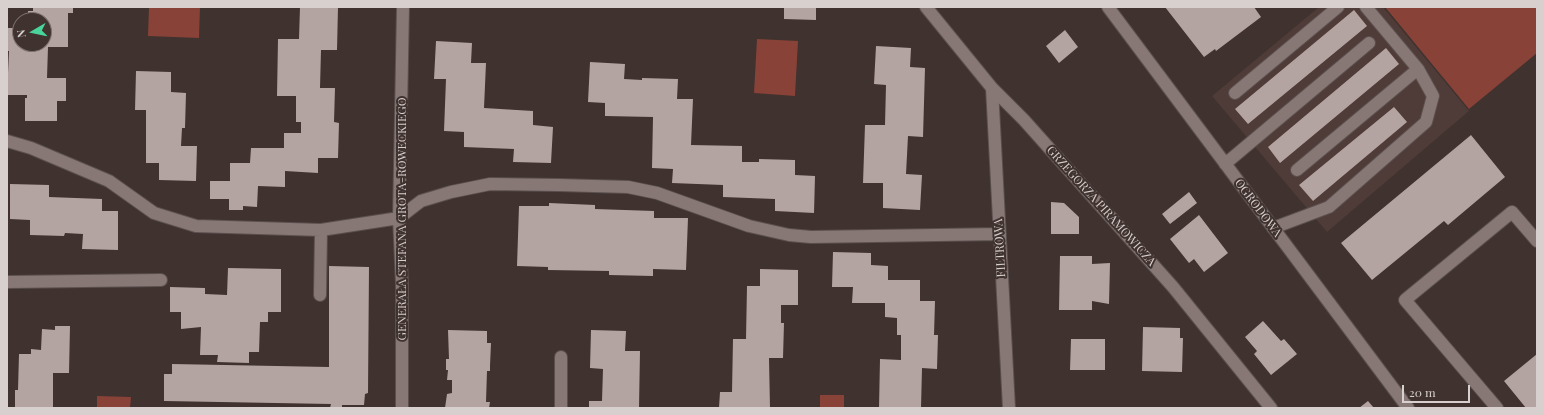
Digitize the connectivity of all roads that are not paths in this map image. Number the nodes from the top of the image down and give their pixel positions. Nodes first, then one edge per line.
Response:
1 (403, 7) edge
2 (926, 7) edge
3 (1108, 7) edge
4 (1338, 7) edge
5 (1366, 7) edge
6 (1369, 43) dead end
7 (1418, 69) junction
8 (992, 88) junction
9 (1235, 93) dead end
10 (7, 141) edge
11 (1225, 164) junction
12 (1297, 170) dead end
13 (399, 218) junction
14 (1273, 228) junction
15 (321, 230) junction
16 (1000, 234) junction
17 (1537, 241) edge
18 (161, 280) dead end
19 (7, 282) edge
20 (320, 295) dead end
21 (561, 357) dead end
22 (402, 408) edge
23 (561, 408) edge
24 (1009, 408) edge
25 (1271, 408) edge
26 (1408, 408) edge
27 (1497, 408) edge

1 - 13 street, GENERAŁA STEFANA GROTA-ROWECKIEGO
2 - 8 street, GRZEGORZA PIRAMOWICZA
3 - 11 street, OGRODOWA
4 - 9 street
5 - 7 street
6 - 11 street
7 - 12 street
7 - 14 street
8 - 16 street, FILTROWA
8 - 25 street, GRZEGORZA PIRAMOWICZA
10 - 15 street
11 - 14 street, OGRODOWA
13 - 15 street
13 - 16 street
13 - 22 street, GENERAŁA STEFANA GROTA-ROWECKIEGO
14 - 26 street, OGRODOWA
15 - 20 street
16 - 24 street, FILTROWA
17 - 27 street
18 - 19 street
21 - 23 street

